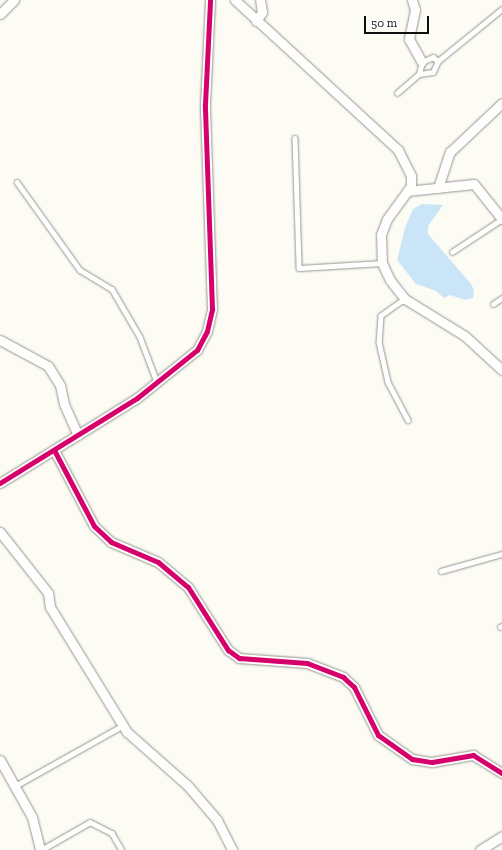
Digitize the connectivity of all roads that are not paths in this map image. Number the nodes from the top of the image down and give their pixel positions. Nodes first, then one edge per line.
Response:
1 (14, 0) edge
2 (210, 0) edge
3 (259, 0) edge
4 (412, 0) edge
5 (239, 1) edge
6 (502, 9) edge
7 (0, 14) edge
8 (256, 21) junction
9 (438, 61) junction
10 (422, 62) junction
11 (419, 74) junction
12 (396, 93) dead end
13 (502, 103) edge
14 (295, 138) dead end
15 (17, 182) dead end
16 (438, 188) junction
17 (407, 191) junction
18 (502, 219) edge
19 (452, 252) dead end
20 (382, 263) junction
21 (502, 298) edge
22 (405, 299) junction
23 (493, 304) dead end
24 (0, 340) edge
25 (502, 370) edge
26 (157, 382) junction
27 (408, 420) dead end
28 (78, 435) junction
29 (54, 450) junction
30 (0, 484) edge
31 (0, 532) edge
32 (502, 554) edge
33 (441, 571) dead end
34 (122, 726) junction
35 (0, 760) edge
36 (502, 773) edge
37 (15, 786) junction
38 (502, 836) edge
39 (40, 850) edge
40 (122, 850) edge
41 (232, 850) edge
42 (480, 850) edge

1 - 7 street
2 - 26 street
3 - 8 street
4 - 10 street
5 - 8 street
6 - 9 lane
8 - 17 street
9 - 10 lane
9 - 11 lane
10 - 11 lane
11 - 12 lane
13 - 16 street
14 - 20 lane
15 - 26 lane
16 - 17 street
16 - 18 street
17 - 20 street
18 - 19 lane
20 - 22 street
21 - 23 lane
22 - 25 street
22 - 27 lane
24 - 28 street
26 - 28 street
28 - 29 street
29 - 30 street
29 - 36 street
31 - 34 street
32 - 33 lane
34 - 37 lane
34 - 41 street
35 - 37 street
37 - 39 street
38 - 42 street
39 - 40 lane

